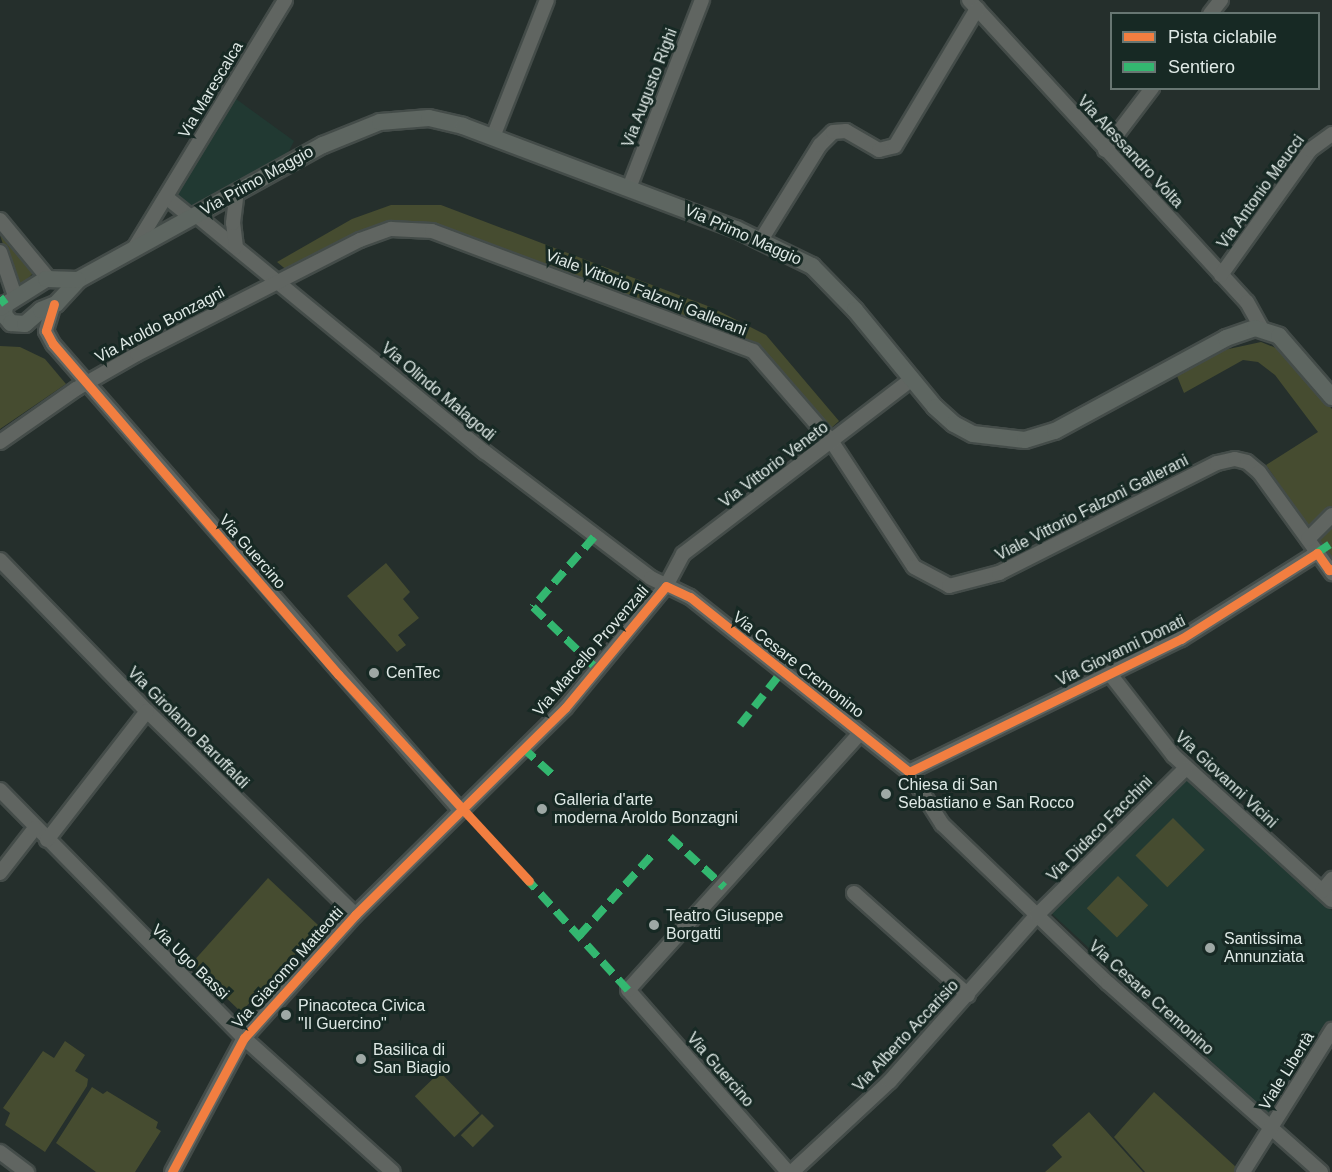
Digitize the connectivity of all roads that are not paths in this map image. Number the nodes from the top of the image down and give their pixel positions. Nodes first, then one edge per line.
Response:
1 (285, 0) edge
2 (547, 0) edge
3 (702, 0) edge
4 (1221, 0) edge
5 (973, 5) edge
6 (1212, 12) edge
7 (1150, 90) edge
8 (1332, 134) edge
9 (493, 136) junction
10 (1105, 150) junction
11 (629, 188) junction
12 (237, 192) junction
13 (166, 197) junction
14 (193, 216) junction
15 (0, 220) edge
16 (761, 240) junction
17 (135, 247) junction
18 (236, 247) junction
19 (0, 252) edge
20 (1221, 275) junction
21 (278, 282) junction
22 (56, 289) junction
23 (7, 303) edge
24 (13, 326) edge
25 (1262, 329) junction
26 (46, 331) junction
27 (912, 379) junction
28 (88, 382) junction
29 (1332, 397) edge
30 (0, 442) edge
31 (832, 442) junction
32 (1332, 515) edge
33 (1308, 539) junction
34 (1317, 553) junction
35 (0, 560) edge
36 (1331, 571) edge
37 (666, 586) junction
38 (1110, 674) junction
39 (147, 711) junction
40 (860, 733) junction
41 (1186, 768) junction
42 (909, 772) junction
43 (0, 790) edge
44 (460, 810) junction
45 (35, 828) junction
46 (46, 840) junction
47 (0, 873) edge
48 (1332, 879) edge
49 (854, 892) dead end
50 (1327, 896) edge
51 (355, 915) junction
52 (1037, 915) junction
53 (968, 994) junction
54 (1332, 1030) edge
55 (1180, 1036) dead end
56 (244, 1038) junction
57 (1272, 1127) junction
58 (0, 1152) edge
59 (27, 1172) edge
60 (172, 1172) edge
61 (393, 1172) edge
62 (790, 1172) edge
63 (1244, 1172) edge
64 (1322, 1172) edge

1 - 13 street, Via Marescalca
2 - 9 street
3 - 11 street, Via Augusto Righi
4 - 6 street
5 - 10 street, Via Alessandro Volta
5 - 16 street
7 - 10 street
8 - 20 street, Via Antonio Meucci
9 - 11 main road, Via Primo Maggio
9 - 12 main road, Via Primo Maggio
10 - 20 street, Via Alessandro Volta
11 - 16 main road, Via Primo Maggio
12 - 14 main road, Via Primo Maggio
12 - 18 street
13 - 14 street
13 - 17 street, Via Marescalca
14 - 17 main road, Via Primo Maggio
14 - 18 street, Via Olindo Malagodi
15 - 22 street
16 - 27 main road, Via Primo Maggio
17 - 22 main road, Via Primo Maggio
18 - 21 street, Via Olindo Malagodi
19 - 23 street
20 - 25 street, Via Alessandro Volta
21 - 28 street, Via Aroldo Bonzagni
21 - 31 street, Viale Vittorio Falzoni Gallerani
21 - 37 street, Via Olindo Malagodi
22 - 23 main road
22 - 24 main road
22 - 26 street
23 - 24 main road
24 - 26 street
25 - 27 main road, Via Primo Maggio
25 - 29 main road
26 - 28 street, Via Guercino
27 - 31 street, Via Vittorio Veneto
28 - 30 street, Via Aroldo Bonzagni
28 - 44 street, Via Guercino
31 - 33 street, Viale Vittorio Falzoni Gallerani
31 - 37 street, Via Vittorio Veneto
32 - 33 street
33 - 34 street
34 - 36 street
34 - 38 street, Via Giovanni Donati
35 - 39 street, Via Girolamo Baruffaldi
37 - 40 street, Via Cesare Cremonino
37 - 44 street, Via Marcello Provenzali
38 - 41 street, Via Giovanni Vicini
38 - 42 street, Via Giovanni Donati
39 - 46 street
39 - 51 street, Via Girolamo Baruffaldi
40 - 42 street, Via Cesare Cremonino
40 - 62 street, Via Guercino
41 - 50 street, Via Giovanni Vicini
41 - 52 street, Via Didaco Facchini
42 - 52 street, Via Cesare Cremonino
43 - 45 street, Via Ugo Bassi
44 - 51 street, Via Giacomo Matteotti
45 - 46 street, Via Ugo Bassi
45 - 47 street
46 - 56 street, Via Ugo Bassi
48 - 50 street
49 - 53 street
51 - 56 street, Via Giacomo Matteotti
52 - 53 street, Via Alberto Accarisio
52 - 57 street, Via Cesare Cremonino
53 - 62 street, Via Alberto Accarisio
54 - 57 street, Viale Libertà
55 - 57 street
56 - 60 street, Via Giacomo Matteotti
56 - 61 street, Via Ugo Bassi
57 - 63 street, Viale Libertà
57 - 64 street, Via Cesare Cremonino
58 - 59 street

